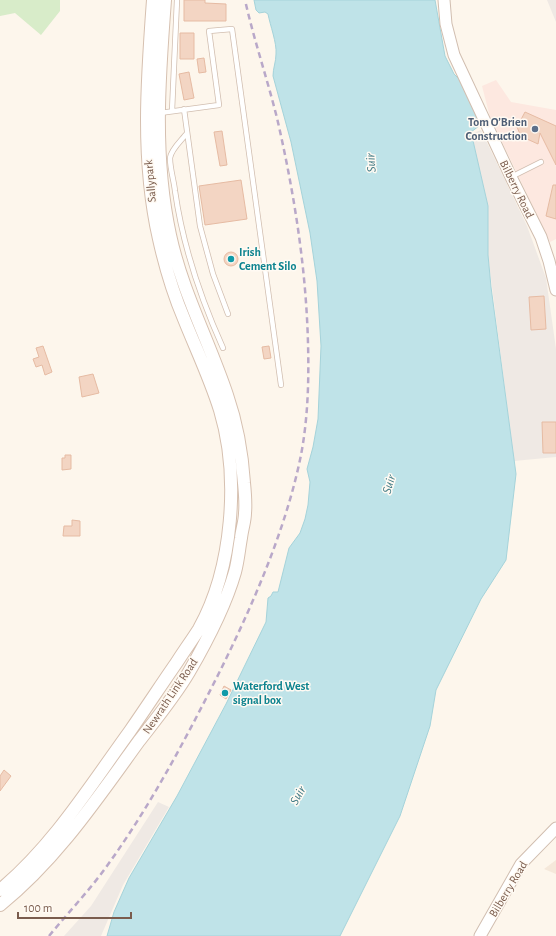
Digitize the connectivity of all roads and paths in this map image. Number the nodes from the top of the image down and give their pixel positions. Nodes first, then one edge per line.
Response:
1 (153, 0) edge
2 (165, 0) edge
3 (177, 0) edge
4 (444, 0) edge
5 (184, 109) junction
6 (172, 111) junction
7 (152, 113) junction
8 (187, 133) junction
9 (541, 162) dead end
10 (511, 177) junction
11 (556, 290) edge
12 (228, 314) dead end
13 (223, 348) dead end
14 (205, 354) junction
15 (281, 385) dead end
16 (556, 828) edge
17 (0, 890) edge
18 (0, 905) edge
19 (480, 936) edge

1 - 7 main road, Sallypark
2 - 7 main road, Sallypark
3 - 6 lane
4 - 10 street, Bilberry Road
5 - 6 lane
5 - 8 lane
5 - 15 lane
6 - 7 lane
7 - 14 main road, Sallypark
8 - 12 lane
8 - 13 lane
9 - 10 lane
10 - 11 street, Bilberry Road
14 - 17 main road, Newrath Link Road
14 - 18 main road, Newrath Link Road
16 - 19 street, Bilberry Road

